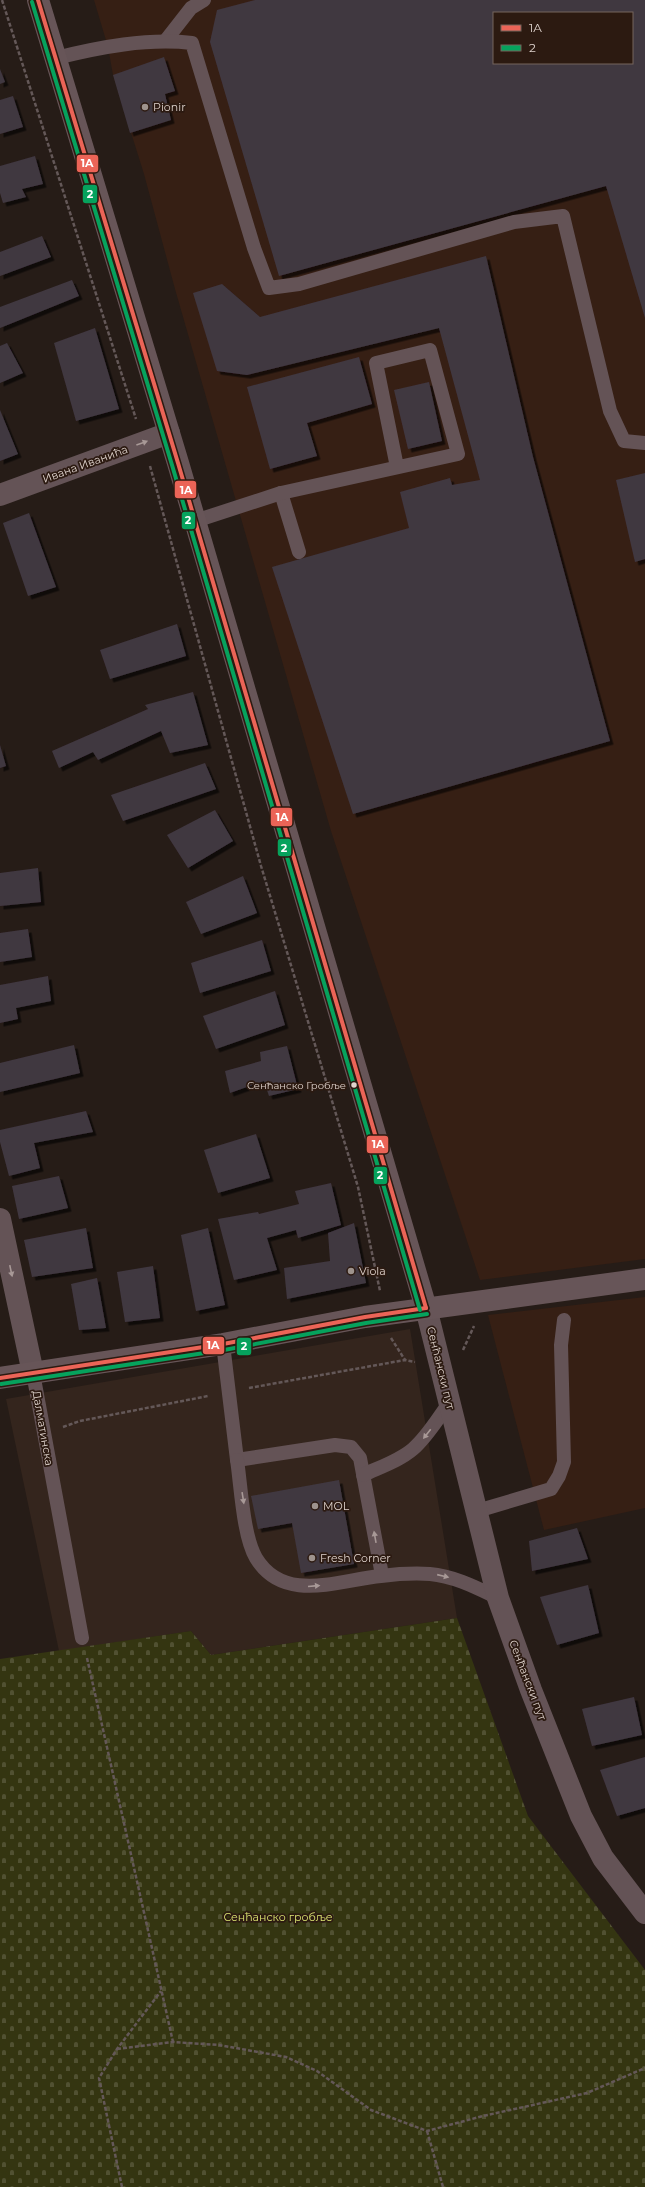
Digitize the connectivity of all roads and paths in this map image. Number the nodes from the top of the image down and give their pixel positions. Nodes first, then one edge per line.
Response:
1 (2, 0) edge
2 (38, 0) edge
3 (204, 0) edge
4 (166, 40) junction
5 (56, 58) junction
6 (169, 433) junction
7 (144, 442) junction
8 (645, 443) edge
9 (397, 467) junction
10 (281, 493) junction
11 (0, 495) edge
12 (195, 521) junction
13 (299, 552) dead end
14 (0, 1219) edge
15 (645, 1279) edge
16 (426, 1308) junction
17 (385, 1315) junction
18 (564, 1320) dead end
19 (224, 1344) junction
20 (405, 1360) dead end
21 (33, 1373) junction
22 (0, 1378) edge
23 (450, 1402) junction
24 (237, 1460) junction
25 (363, 1475) junction
26 (477, 1511) junction
27 (382, 1576) junction
28 (498, 1598) junction
29 (82, 1638) joint
30 (645, 1913) edge
31 (162, 1990) junction
32 (173, 2042) junction
33 (117, 2049) junction
34 (645, 2068) edge
35 (427, 2132) junction
36 (122, 2187) edge
37 (443, 2187) edge

1 - 7 path
2 - 5 main road, Сенћански пут
3 - 4 lane
4 - 5 lane
4 - 8 lane
5 - 6 main road, Сенћански пут
6 - 7 street, Ивана Иванића
6 - 12 main road, Сенћански пут
11 -> 7 street, Ивана Иванића
7 - 17 path
9 - 9 lane
9 - 10 lane
10 - 12 lane
10 - 13 lane
12 - 16 main road, Сенћански пут
14 -> 21 street, Далматинска
15 - 16 main road
16 - 17 main road
16 - 23 street, Сенћански пут
17 - 19 main road
17 - 20 path
18 - 26 lane
19 - 21 main road
19 - 24 lane
21 - 22 main road
21 - 29 lane, Далматинска
23 -> 25 lane
23 - 26 street, Сенћански пут
24 - 25 lane
24 -> 27 lane
27 -> 25 lane
26 - 28 street, Сенћански пут
27 -> 28 lane
28 - 30 street, Сенћански пут
29 - 31 path
31 - 32 path
31 - 33 path
32 - 33 path
32 - 35 path
33 - 36 path
34 - 35 path
35 - 37 path

